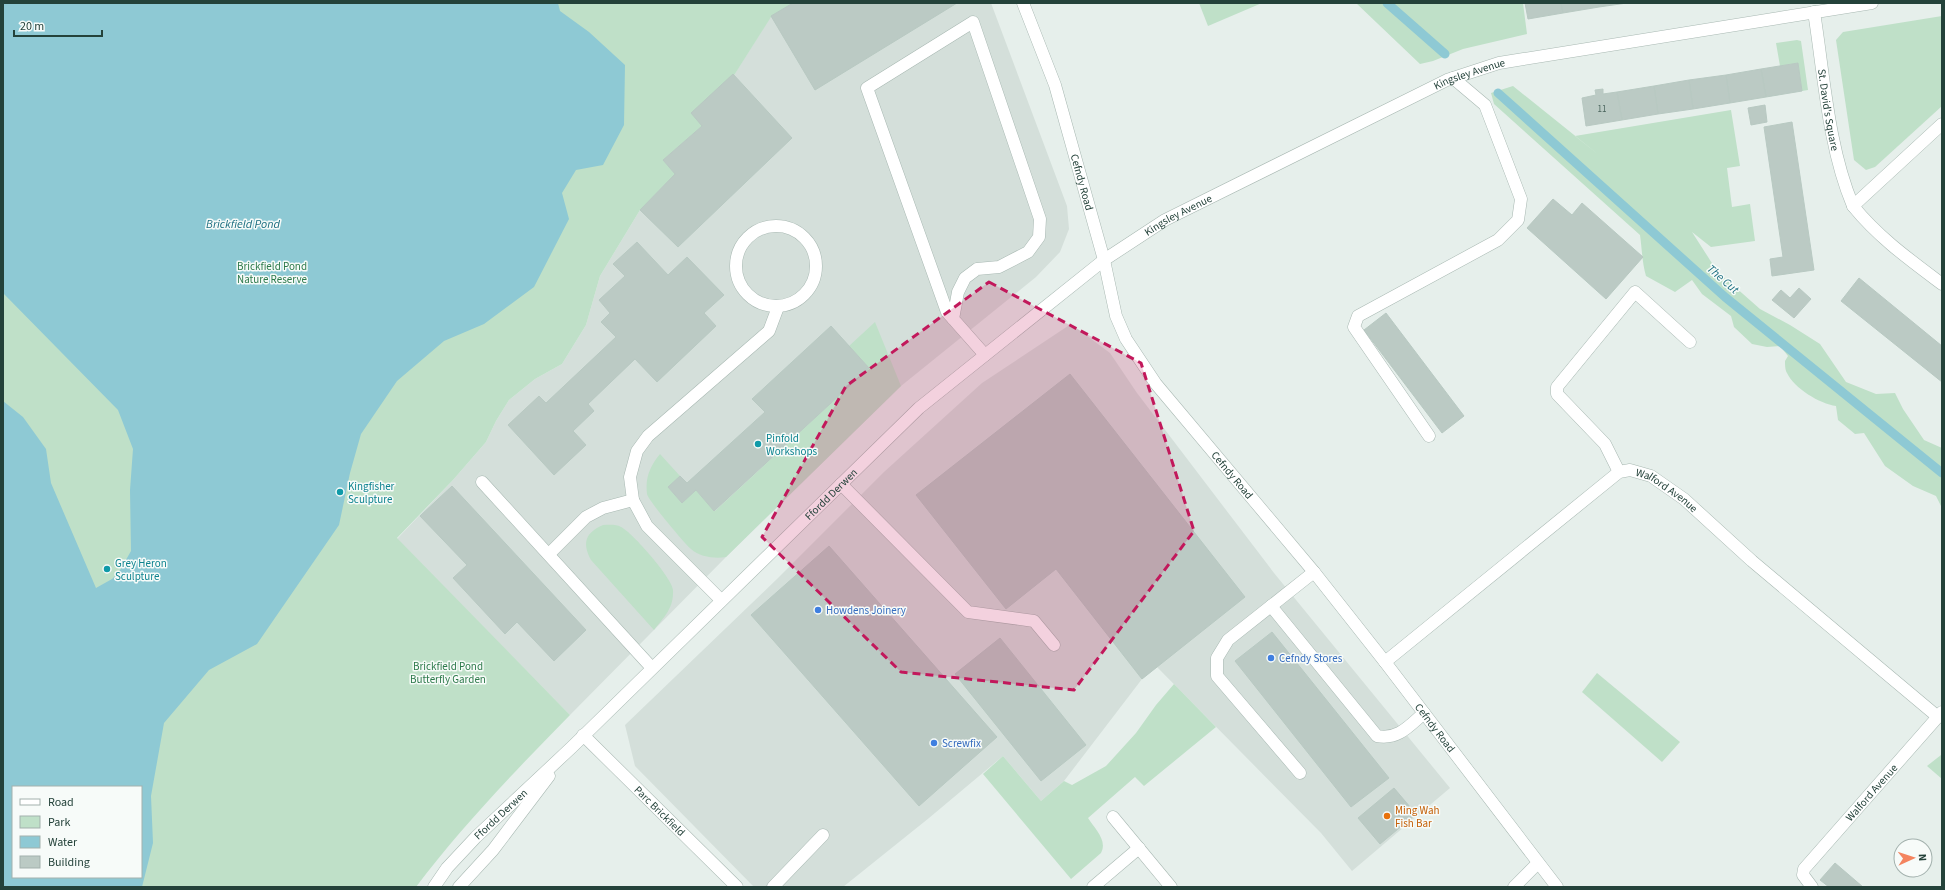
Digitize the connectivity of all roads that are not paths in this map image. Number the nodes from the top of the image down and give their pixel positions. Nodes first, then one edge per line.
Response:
1 (1023, 3) edge
2 (1872, 3) edge
3 (1814, 12) junction
4 (1453, 78) junction
5 (1942, 124) edge
6 (1853, 206) junction
7 (1104, 260) junction
8 (1942, 284) edge
9 (778, 307) junction
10 (953, 319) junction
11 (1690, 342) dead end
12 (985, 355) junction
13 (1429, 436) dead end
14 (1619, 472) junction
15 (482, 482) dead end
16 (841, 484) junction
17 (633, 500) junction
18 (549, 554) junction
19 (1314, 572) junction
20 (721, 600) junction
21 (1271, 606) junction
22 (1054, 645) dead end
23 (1385, 662) junction
24 (652, 668) junction
25 (1424, 713) junction
26 (1940, 714) edge
27 (583, 735) junction
28 (572, 746) junction
29 (1300, 773) dead end
30 (1113, 817) dead end
31 (823, 835) dead end
32 (1139, 848) junction
33 (1538, 863) junction
34 (434, 887) edge
35 (459, 887) edge
36 (737, 887) edge
37 (773, 887) edge
38 (1093, 887) edge
39 (1171, 887) edge
40 (1514, 887) edge
41 (1557, 887) edge
42 (1812, 887) edge

1 - 7 street, Cefndy Road
2 - 3 street, Kingsley Avenue
3 - 4 street, Kingsley Avenue
3 - 6 street, St. David's Square
4 - 7 street, Kingsley Avenue
4 - 13 street
5 - 6 street
6 - 8 street, St. David's Square
7 - 12 street, Ffordd Derwen
7 - 19 street, Cefndy Road
9 - 9 street
9 - 17 street
10 - 10 street
10 - 12 street
11 - 14 street
12 - 16 street, Ffordd Derwen
14 - 23 street, Walford Avenue
14 - 26 street, Walford Avenue
15 - 18 street
16 - 20 street, Ffordd Derwen
16 - 22 street
17 - 18 street
17 - 20 street
18 - 24 street
19 - 21 street
19 - 23 street, Cefndy Road
20 - 24 street, Ffordd Derwen
21 - 25 street
21 - 29 street
23 - 25 street, Cefndy Road
24 - 27 street, Ffordd Derwen
25 - 33 street, Cefndy Road
26 - 42 street, Walford Avenue
27 - 28 street, Ffordd Derwen
27 - 36 street, Parc Brickfield
28 - 34 street, Ffordd Derwen
28 - 35 street, Ffordd Derwen
30 - 32 street
31 - 37 street
32 - 38 street
32 - 39 street
33 - 40 street
33 - 41 street, Cefndy Road

